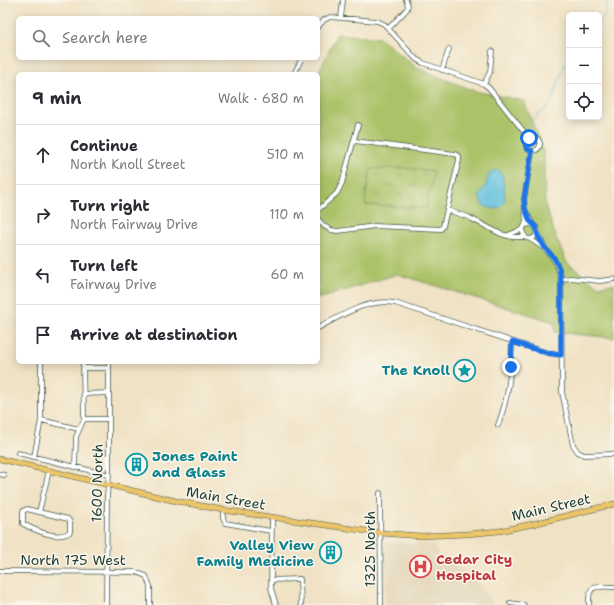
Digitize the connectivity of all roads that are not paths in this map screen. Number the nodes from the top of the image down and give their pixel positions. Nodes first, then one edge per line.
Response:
1 (344, 0) edge
2 (406, 0) edge
3 (341, 18) junction
4 (320, 25) edge
5 (389, 28) junction
6 (448, 49) dead end
7 (492, 51) dead end
8 (301, 60) edge
9 (442, 70) junction
10 (295, 72) edge
11 (484, 84) junction
12 (358, 126) dead end
13 (529, 138) junction
14 (355, 141) junction
15 (532, 151) junction
16 (320, 208) edge
17 (525, 209) junction
18 (447, 210) junction
19 (320, 221) edge
20 (533, 225) junction
21 (524, 227) junction
22 (537, 232) junction
23 (508, 235) junction
24 (528, 238) junction
25 (545, 248) junction
26 (561, 279) junction
27 (614, 279) edge
28 (320, 327) edge
29 (512, 342) junction
30 (561, 355) junction
31 (42, 364) edge
32 (83, 364) edge
33 (109, 364) edge
34 (83, 368) junction
35 (109, 368) junction
36 (108, 393) junction
37 (84, 394) junction
38 (84, 419) junction
39 (109, 419) junction
40 (41, 420) junction
41 (498, 425) dead end
42 (78, 429) junction
43 (18, 453) dead end
44 (614, 454) edge
45 (34, 457) junction
46 (0, 459) edge
47 (75, 467) junction
48 (49, 471) junction
49 (109, 476) junction
50 (108, 485) junction
51 (380, 492) dead end
52 (614, 504) edge
53 (223, 510) junction
54 (39, 512) junction
55 (272, 518) junction
56 (271, 530) junction
57 (380, 533) junction
58 (0, 571) edge
59 (106, 571) junction
60 (271, 580) junction
61 (614, 587) edge
62 (510, 603) dead end
63 (106, 605) edge
64 (150, 605) edge
65 (276, 605) edge
66 (301, 605) edge
67 (381, 605) edge
68 (524, 605) edge
69 (588, 605) edge

1 - 3 street
2 - 5 street
3 - 4 street
3 - 5 street
5 - 9 street
6 - 9 street
7 - 11 street
8 - 10 street
9 - 11 street
11 - 13 street
12 - 14 street
13 - 15 street
13 - 15 street
14 - 16 street
14 - 18 street
15 - 17 street
17 - 20 street
17 - 21 street
18 - 19 street
18 - 23 street
20 - 21 street
20 - 22 street
21 - 23 street
21 - 24 street
22 - 24 street
22 - 25 street
23 - 24 street
24 - 25 street
25 - 26 street
26 - 27 street
26 - 30 street
28 - 29 street
29 - 30 street
29 - 41 street
30 - 44 street
31 - 40 street
32 - 34 street
33 - 35 street, 1600 North
34 - 35 street
34 - 37 street
35 - 36 street, 1600 North
36 - 37 street
36 - 39 street, 1600 North
37 - 38 street
38 - 39 street
38 - 42 street
39 - 49 street, 1600 North
40 - 42 street
40 - 45 street
42 - 47 street
43 - 45 street
45 - 47 street
46 - 48 main road, Main Street
47 - 49 street
48 - 50 main road, Main Street
48 - 54 street
49 - 50 street, 1600 North
50 - 53 main road, Main Street
50 - 59 street, 1600 North
51 - 57 street, 1325 North
52 - 57 main road, Main Street
53 - 55 main road, Main Street
53 - 56 street
54 - 54 street
55 - 56 street
55 - 57 main road, Main Street
56 - 60 street
57 - 67 street, 1325 North
58 - 59 street, North 175 West
59 - 63 street, 1600 North
59 - 64 street, North 175 West
60 - 65 street
60 - 66 street
61 - 69 street
62 - 68 street

